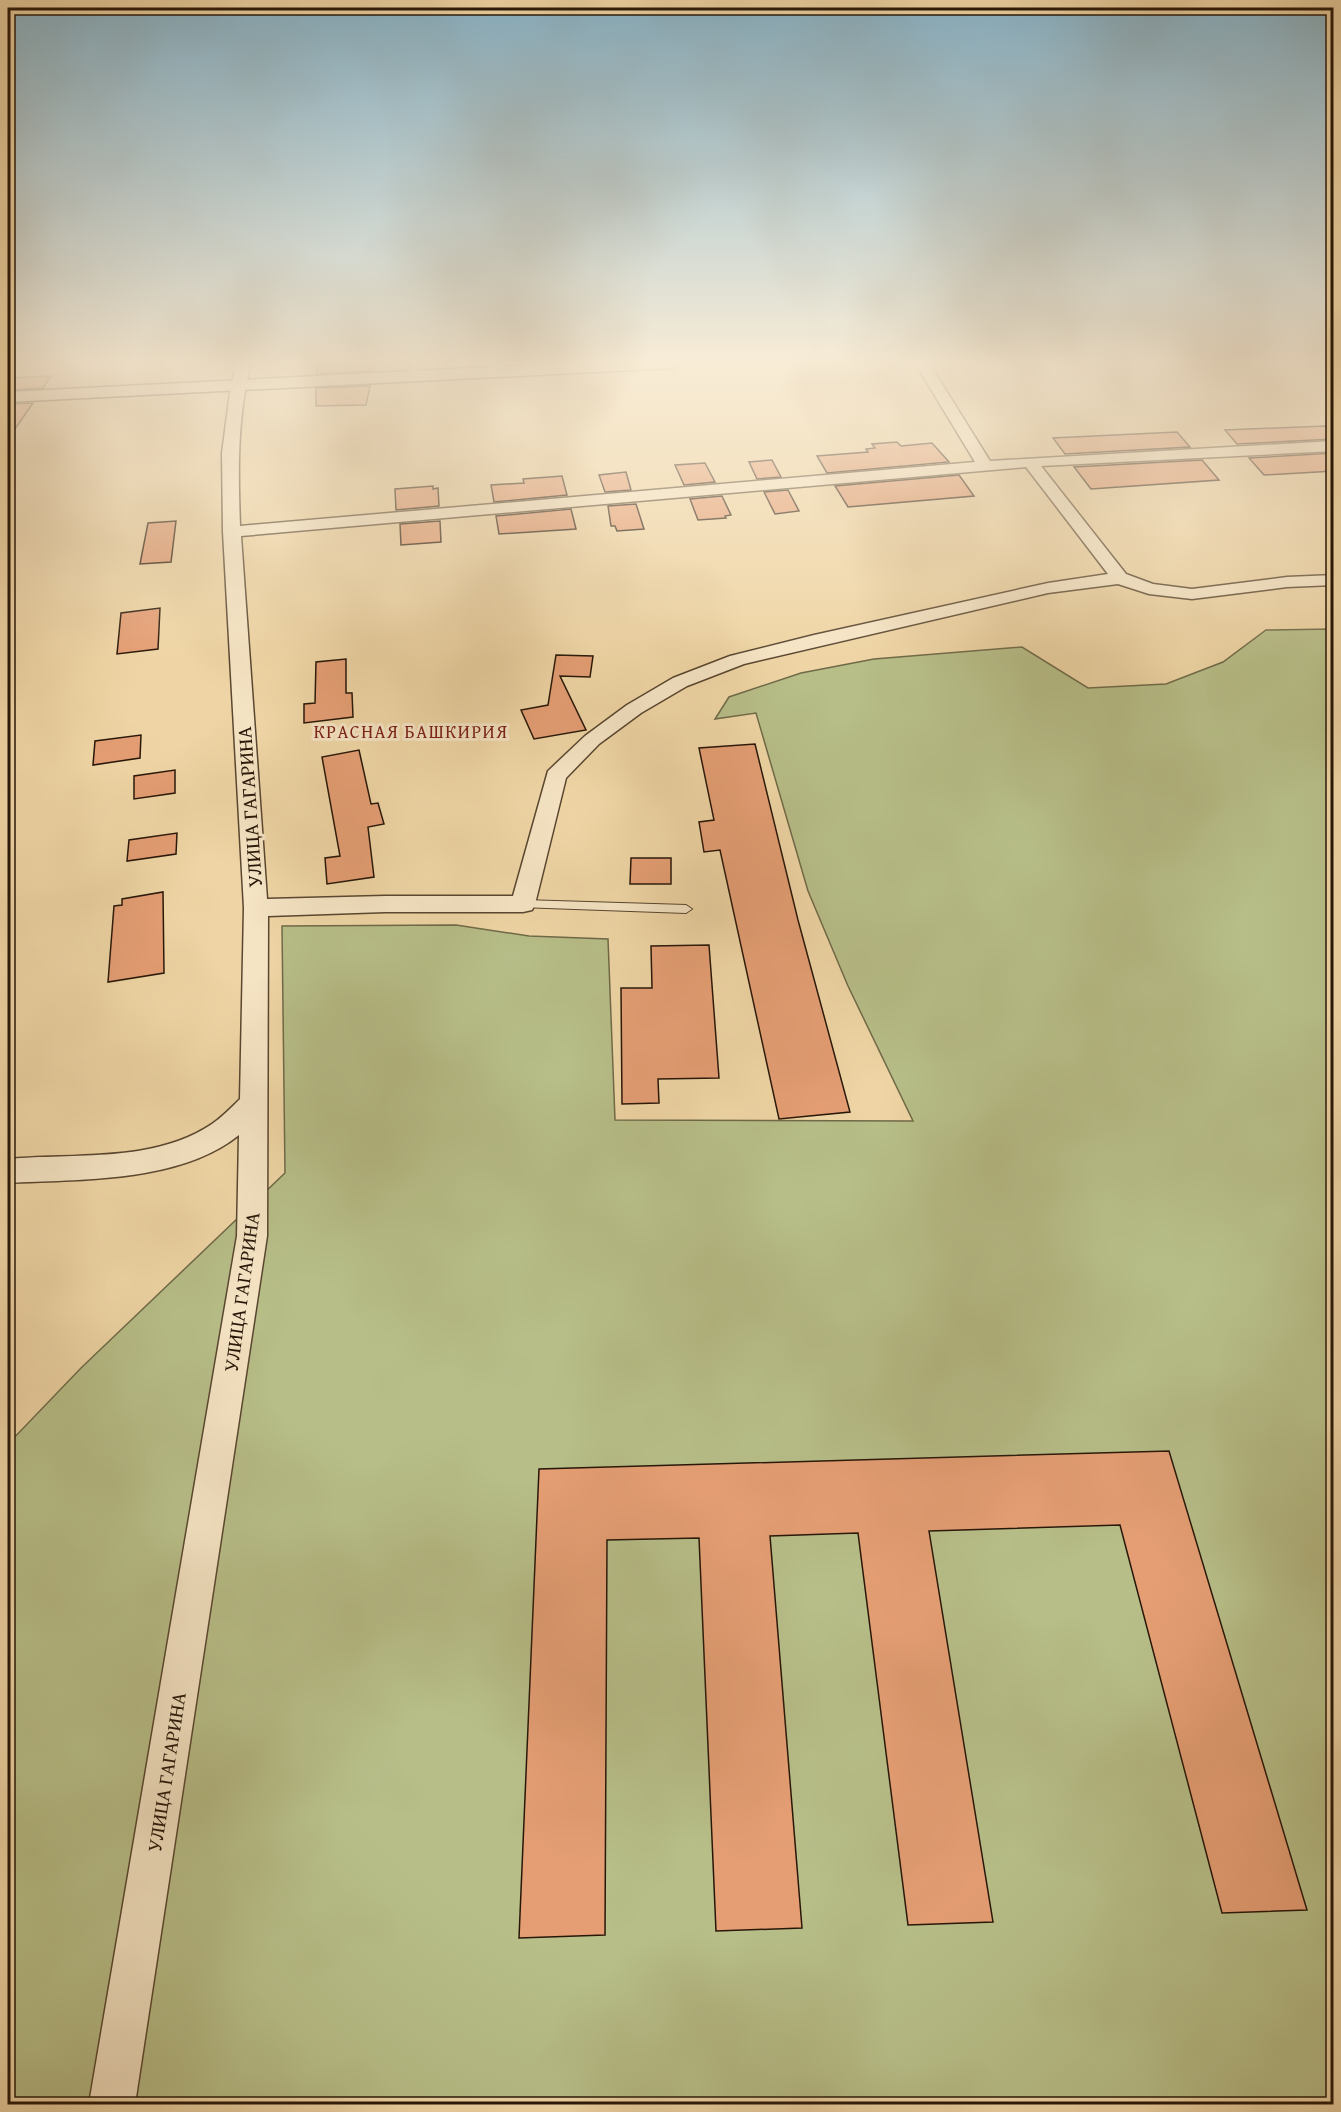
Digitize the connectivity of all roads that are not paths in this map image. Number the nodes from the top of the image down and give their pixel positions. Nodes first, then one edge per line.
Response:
1 (230, 462) edge
2 (982, 462) edge
3 (1030, 462) junction
4 (1038, 462) edge
5 (985, 466) junction
6 (232, 531) junction
7 (1120, 578) junction
8 (1334, 580) edge
9 (523, 904) junction
10 (256, 908) junction
11 (686, 909) dead end
12 (254, 1103) junction
13 (8, 1171) edge
14 (112, 2104) edge

1 - 6 street, УЛИЦА ГАГАРИНА
2 - 5 street
3 - 4 street
3 - 5 street
3 - 7 street
5 - 6 street
6 - 10 street, УЛИЦА ГАГАРИНА
7 - 8 street
7 - 9 street
9 - 10 street
9 - 11 lane
10 - 12 street, УЛИЦА ГАГАРИНА
12 - 13 street
12 - 14 street, УЛИЦА ГАГАРИНА

